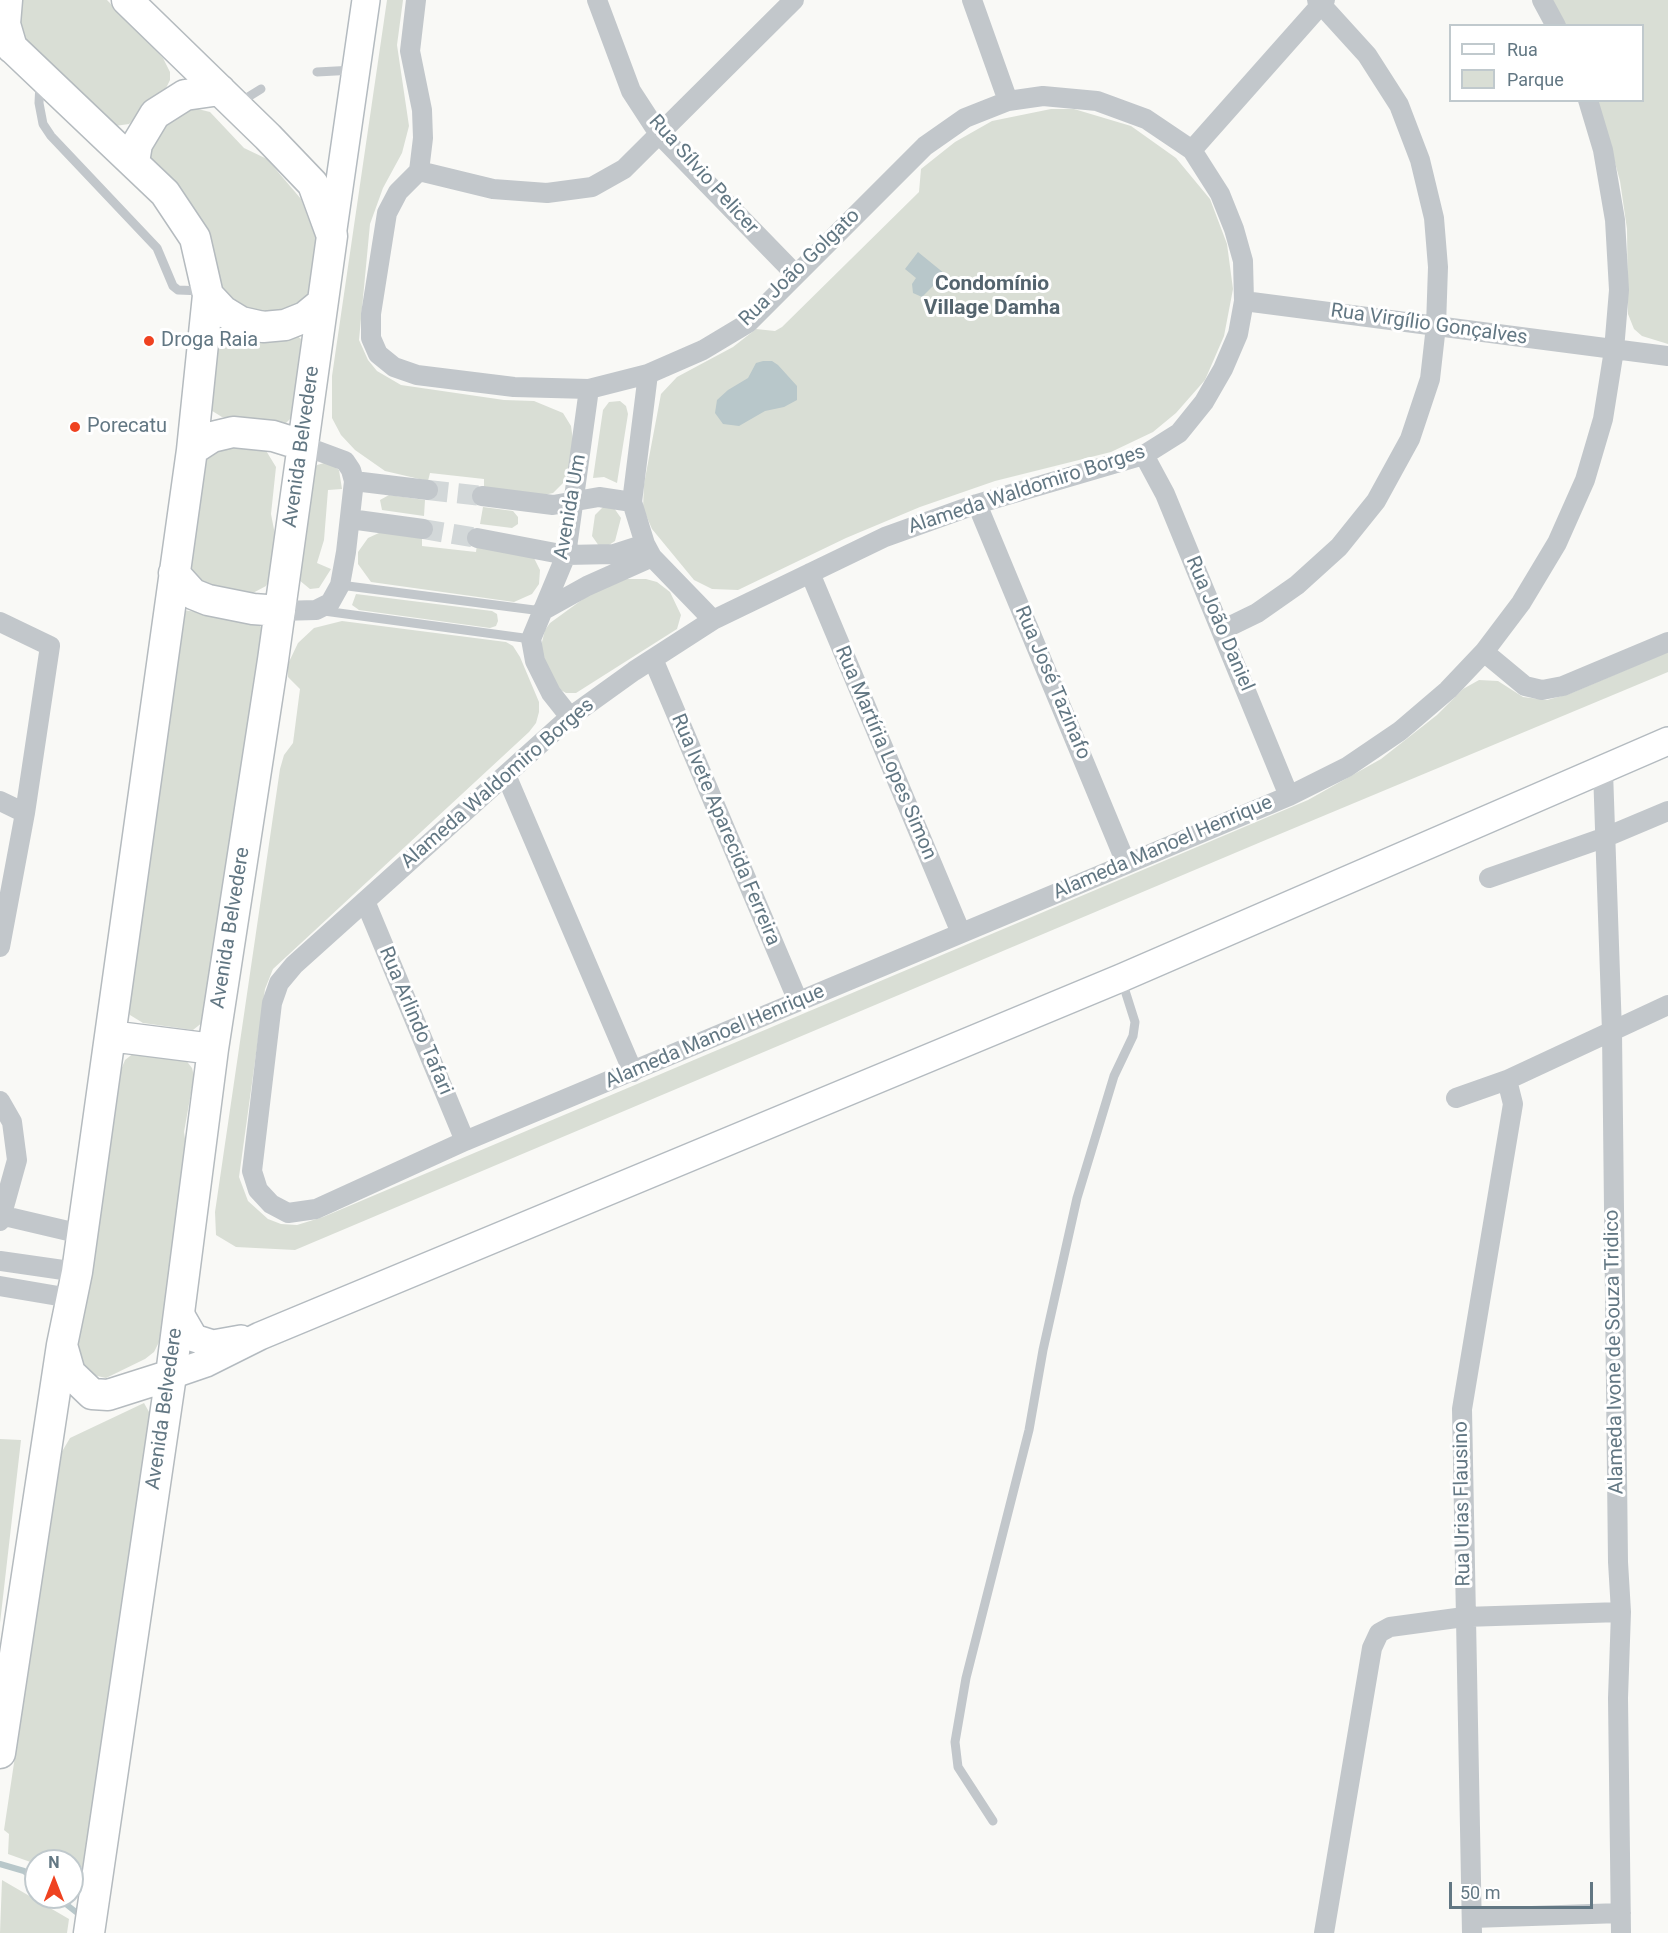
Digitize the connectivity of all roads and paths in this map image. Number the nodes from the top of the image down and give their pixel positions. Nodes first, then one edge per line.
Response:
1 (7, 0) edge
2 (127, 0) edge
3 (366, 0) edge
4 (416, 0) edge
5 (597, 0) edge
6 (794, 0) edge
7 (972, 0) edge
8 (1542, 0) edge
9 (1321, 1) edge
10 (1555, 24) edge
11 (6, 42) edge
12 (356, 70) junction
13 (317, 72) dead end
14 (41, 74) junction
15 (261, 89) dead end
16 (228, 98) junction
17 (1008, 101) junction
18 (1589, 102) edge
19 (659, 134) junction
20 (1191, 150) junction
21 (134, 162) junction
22 (419, 171) junction
23 (332, 236) junction
24 (795, 275) junction
25 (207, 293) junction
26 (1244, 301) junction
27 (322, 303) junction
28 (1436, 326) junction
29 (1614, 350) junction
30 (1668, 357) edge
31 (648, 374) junction
32 (589, 389) junction
33 (302, 445) junction
34 (192, 450) junction
35 (1144, 455) junction
36 (354, 481) junction
37 (428, 490) tunnel mouth
38 (482, 496) tunnel mouth
39 (575, 502) junction
40 (632, 502) junction
41 (977, 504) junction
42 (350, 519) junction
43 (423, 529) tunnel mouth
44 (477, 538) tunnel mouth
45 (648, 550) junction
46 (566, 555) junction
47 (174, 573) junction
48 (810, 573) junction
49 (340, 585) junction
50 (316, 610) junction
51 (280, 611) junction
52 (542, 611) junction
53 (713, 620) junction
54 (0, 622) edge
55 (1222, 630) junction
56 (531, 639) junction
57 (1668, 642) edge
58 (1484, 652) junction
59 (653, 659) junction
60 (570, 717) junction
61 (1668, 741) edge
62 (1603, 771) junction
63 (506, 775) junction
64 (1289, 795) junction
65 (0, 801) edge
66 (1668, 811) edge
67 (25, 813) junction
68 (1606, 837) junction
69 (1126, 863) junction
70 (1489, 878) dead end
71 (365, 901) junction
72 (961, 933) junction
73 (1, 938) edge
74 (1121, 978) junction
75 (798, 1001) junction
76 (1668, 1005) edge
77 (1611, 1032) junction
78 (110, 1036) junction
79 (213, 1049) junction
80 (633, 1072) junction
81 (1507, 1080) junction
82 (1456, 1098) dead end
83 (0, 1101) edge
84 (465, 1141) junction
85 (271, 1204) joint
86 (1, 1217) edge
87 (81, 1234) junction
88 (0, 1261) edge
89 (74, 1285) junction
90 (0, 1286) edge
91 (178, 1312) junction
92 (260, 1335) junction
93 (62, 1345) junction
94 (171, 1375) junction
95 (1621, 1612) junction
96 (1464, 1617) junction
97 (0, 1753) edge
98 (993, 1821) dead end
99 (1620, 1913) junction
100 (1472, 1926) edge
101 (88, 1933) edge
102 (1324, 1933) edge
103 (1621, 1933) edge

1 - 11 main road
2 - 16 main road, Avenida Belvedere
3 - 12 street
4 - 22 street
5 - 19 street, Rua Sílvio Pelicer
6 - 19 street
7 - 17 street
8 - 10 street
9 - 20 street
9 - 28 street
11 - 14 main road
12 - 13 lane
12 - 23 street
14 - 21 main road
14 - 25 lane
15 - 16 lane
16 - 21 main road
16 - 23 main road, Avenida Belvedere
17 - 20 street, Rua João Golgato
17 - 24 street, Rua João Golgato
18 - 29 street, Alameda Manoel Henrique
19 - 22 street
19 - 24 street, Rua Sílvio Pelicer
20 - 26 street, Alameda Waldomiro Borges
21 - 25 main road
22 - 32 street, Rua João Golgato
23 - 27 main road, Avenida Belvedere
24 - 31 street, Rua João Golgato
25 - 27 main road
25 - 34 main road
26 - 28 street, Rua Virgílio Gonçalves
26 - 35 street, Alameda Waldomiro Borges
27 - 33 main road, Avenida Belvedere
28 - 29 street, Rua Virgílio Gonçalves
28 - 55 street
29 - 30 street, Rua Virgílio Gonçalves
29 - 58 street, Alameda Manoel Henrique
31 - 32 street, Rua João Golgato
31 - 40 street
32 - 39 street, Avenida Um
33 - 34 main road
33 - 36 street
33 - 51 main road, Avenida Belvedere
34 - 47 main road
35 - 41 street, Alameda Waldomiro Borges
35 - 55 street, Rua João Daniel
36 - 37 street
36 - 42 street
38 - 39 street
39 - 40 street
39 - 46 street, Avenida Um
40 - 45 street
41 - 48 street, Alameda Waldomiro Borges
41 - 69 street, Rua José Tazinafo
42 - 43 street
42 - 49 street
44 - 46 street
45 - 46 street
45 - 52 street
45 - 53 street
46 - 52 street, Avenida Um
47 - 51 main road
47 - 78 main road
48 - 53 street, Alameda Waldomiro Borges
48 - 72 street, Rua Martíria Lopes Simon
49 - 50 street
49 - 52 lane
50 - 51 street
50 - 56 lane
51 - 79 main road, Avenida Belvedere
52 - 56 street, Avenida Um
53 - 59 street, Alameda Waldomiro Borges
54 - 67 street
55 - 64 street, Rua João Daniel
56 - 60 street
57 - 58 street
58 - 64 street, Alameda Manoel Henrique
59 - 60 street, Alameda Waldomiro Borges
59 - 75 street, Rua Ivete Aparecida Ferreira
60 - 63 street, Alameda Waldomiro Borges
61 - 62 street
62 - 68 street, Alameda Ivone de Souza Tridico
62 - 74 street
63 - 71 street, Alameda Waldomiro Borges
63 - 80 street
64 - 69 street, Alameda Manoel Henrique
65 - 67 street
66 - 68 street
67 - 73 street
68 - 70 street
68 - 77 street, Alameda Ivone de Souza Tridico
69 - 72 street, Alameda Manoel Henrique
71 - 84 street, Rua Arlindo Tafari
71 - 85 street, Alameda Waldomiro Borges
72 - 75 street, Alameda Manoel Henrique
74 - 92 street
74 - 98 lane
75 - 80 street, Alameda Manoel Henrique
76 - 77 street
77 - 81 street
77 - 95 street, Alameda Ivone de Souza Tridico
78 - 79 main road
78 - 87 main road
79 - 91 main road, Avenida Belvedere
80 - 84 street, Alameda Manoel Henrique
81 - 82 street
81 - 96 street, Rua Urias Flausino
83 - 86 street
84 - 85 street, Alameda Manoel Henrique
86 - 87 street
87 - 89 main road
88 - 89 street
89 - 90 street
89 - 93 main road
91 - 92 street
91 - 94 main road, Avenida Belvedere
92 - 94 street
93 - 94 main road
93 - 97 main road
94 - 101 main road, Avenida Belvedere
95 - 96 street
95 - 99 street, Alameda Ivone de Souza Tridico
96 - 100 street, Rua Urias Flausino
96 - 102 street
99 - 100 street
99 - 103 street, Alameda Ivone de Souza Tridico

